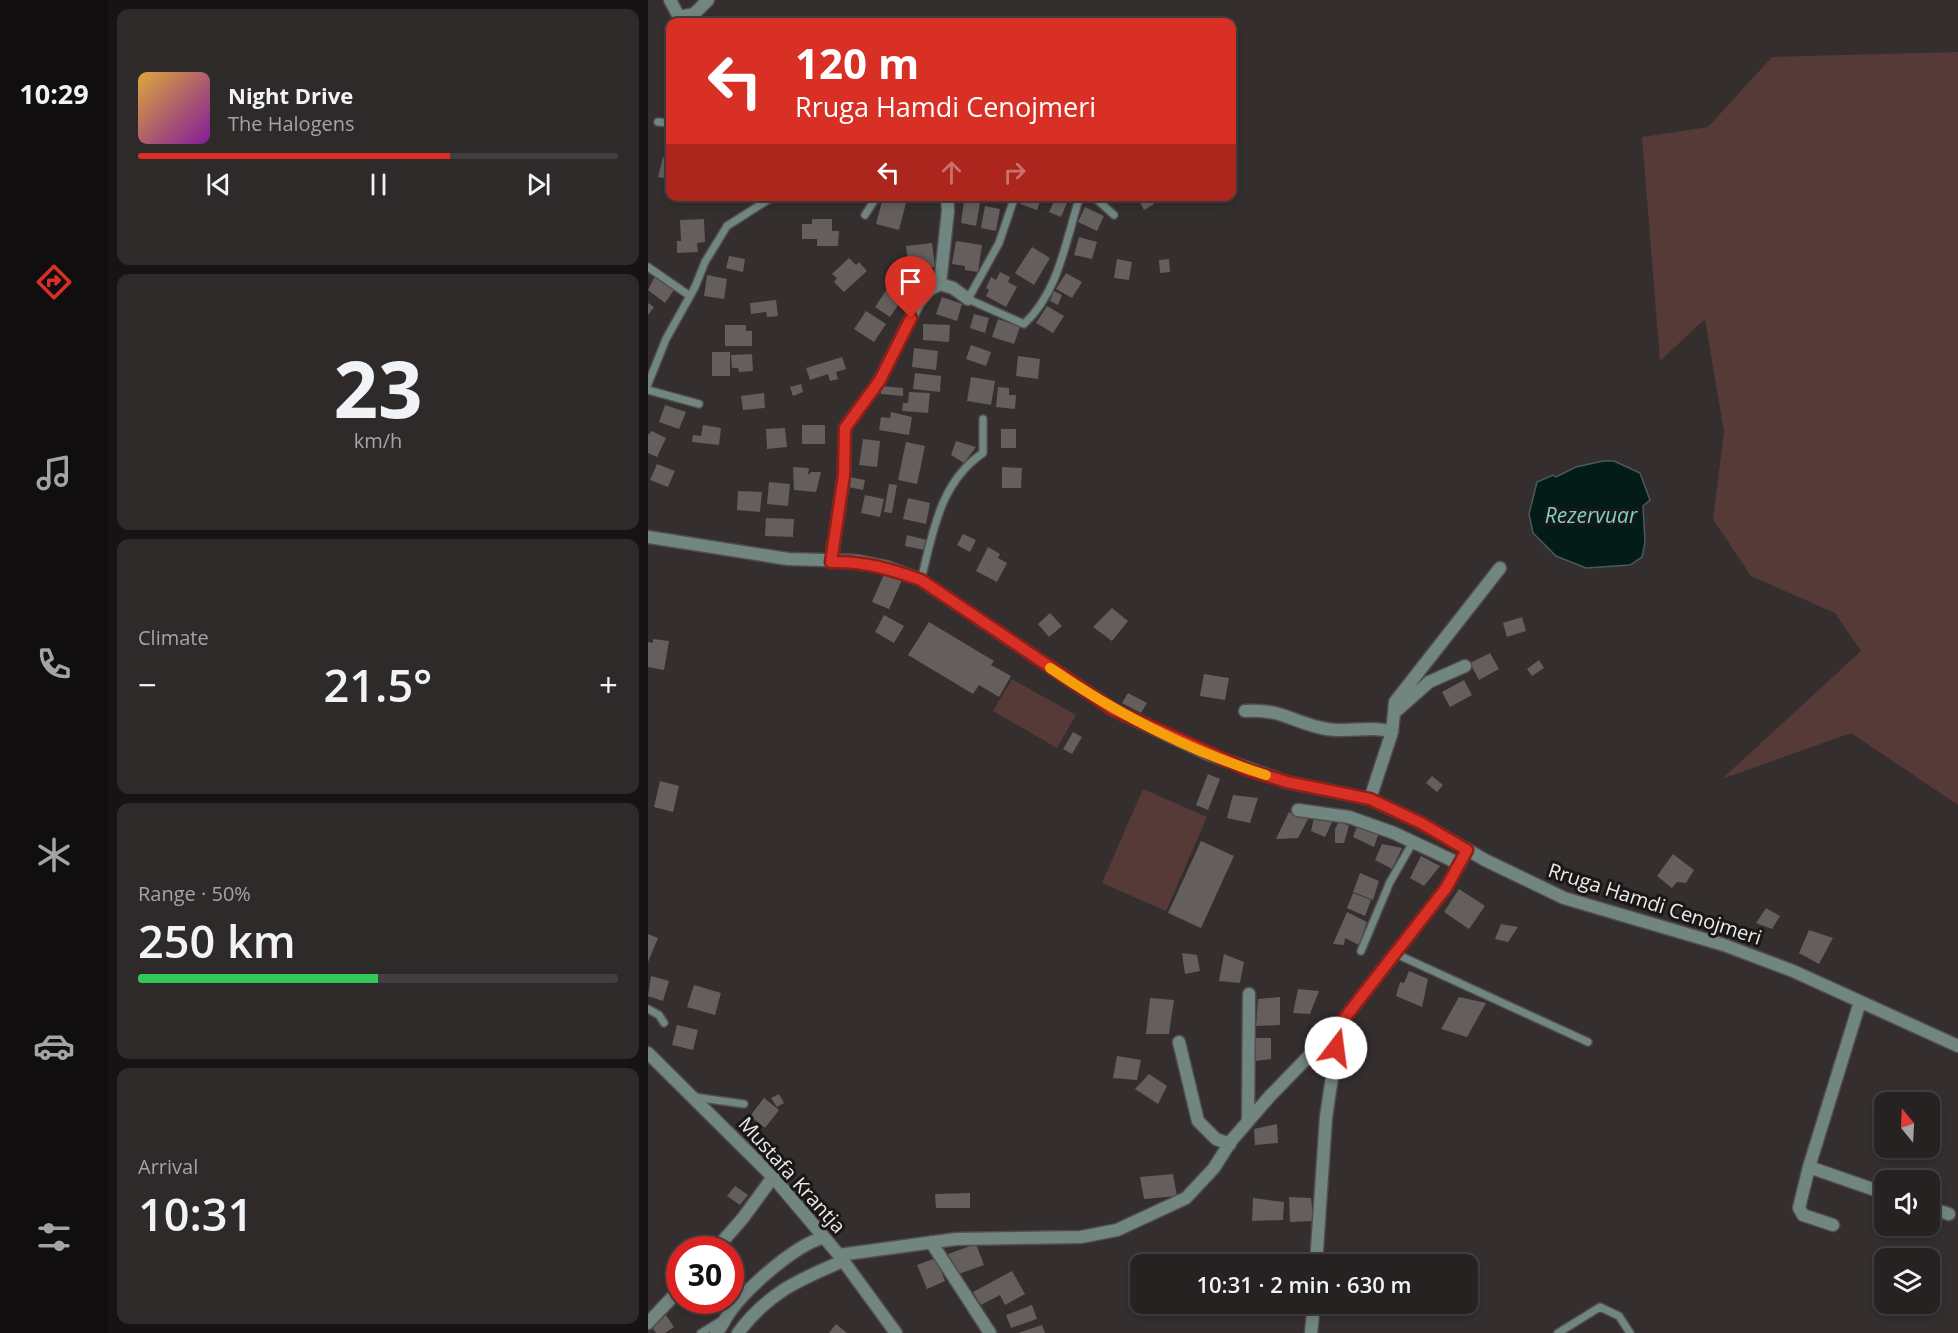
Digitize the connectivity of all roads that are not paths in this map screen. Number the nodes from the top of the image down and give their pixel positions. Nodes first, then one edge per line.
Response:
1 (670, 0) edge
2 (708, 0) edge
3 (658, 122) dead end
4 (666, 123) edge
5 (766, 201) edge
6 (874, 201) edge
7 (947, 201) edge
8 (1013, 201) edge
9 (1079, 201) edge
10 (1099, 201) edge
11 (865, 215) dead end
12 (1114, 215) dead end
13 (648, 267) edge
14 (940, 284) junction
15 (690, 296) junction
16 (968, 299) junction
17 (648, 384) edge
18 (648, 390) edge
19 (699, 404) dead end
20 (983, 419) dead end
21 (648, 537) edge
22 (831, 562) junction
23 (1500, 568) dead end
24 (921, 580) junction
25 (1464, 666) dead end
26 (1245, 711) dead end
27 (1394, 713) junction
28 (1392, 732) junction
29 (1370, 799) junction
30 (1298, 810) dead end
31 (1413, 842) junction
32 (1467, 850) junction
33 (1460, 864) junction
34 (1361, 951) dead end
35 (1394, 953) junction
36 (1249, 994) dead end
37 (1860, 1002) junction
38 (648, 1009) edge
39 (664, 1023) dead end
40 (1340, 1024) junction
41 (1179, 1042) dead end
42 (1588, 1042) dead end
43 (1958, 1046) edge
44 (648, 1053) edge
45 (694, 1098) junction
46 (744, 1104) dead end
47 (1248, 1122) junction
48 (1230, 1144) junction
49 (1809, 1167) junction
50 (773, 1177) junction
51 (1874, 1190) edge
52 (1940, 1211) edge
53 (1949, 1214) dead end
54 (1833, 1225) dead end
55 (728, 1236) edge
56 (822, 1238) junction
57 (931, 1242) junction
58 (1317, 1254) edge
59 (841, 1258) junction
60 (666, 1304) edge
61 (1313, 1314) edge
62 (726, 1318) junction
63 (648, 1323) edge
64 (701, 1333) edge
65 (716, 1333) edge
66 (738, 1333) edge
67 (896, 1333) edge
68 (990, 1333) edge
69 (1312, 1333) edge
70 (1558, 1333) edge
71 (1630, 1333) edge

1 - 2 street
3 - 4 lane
5 - 15 lane
6 - 11 lane
7 - 14 street
8 - 16 lane
9 - 16 lane
10 - 12 lane
13 - 15 lane
14 - 16 street
14 - 22 street
15 - 17 lane
18 - 19 lane
20 - 24 lane
21 - 22 street, Rruga Hamdi Cenojmeri
22 - 24 street, Rruga Hamdi Cenojmeri
23 - 27 street
24 - 29 street, Rruga Hamdi Cenojmeri
25 - 27 street
26 - 28 street
27 - 28 street
28 - 29 street
29 - 32 street, Rruga Hamdi Cenojmeri
30 - 31 street
31 - 33 street
31 - 34 lane
32 - 33 street
32 - 37 street, Rruga Hamdi Cenojmeri
33 - 35 street
35 - 40 street
35 - 42 lane
36 - 47 street
37 - 43 street, Rruga Hamdi Cenojmeri
37 - 49 street
38 - 39 lane
40 - 47 street
40 - 58 street
41 - 48 street
44 - 45 street, Mustafa Krantja
45 - 46 lane
45 - 50 street, Mustafa Krantja
47 - 48 street
48 - 57 street
49 - 51 street
49 - 54 street
50 - 55 street
50 - 56 street, Mustafa Krantja
52 - 53 street
56 - 59 street, Mustafa Krantja
56 - 62 street
57 - 59 street
57 - 68 street
59 - 66 street
59 - 67 street, Mustafa Krantja
60 - 63 street
61 - 69 street
62 - 64 lane
62 - 65 street
70 - 71 lane

